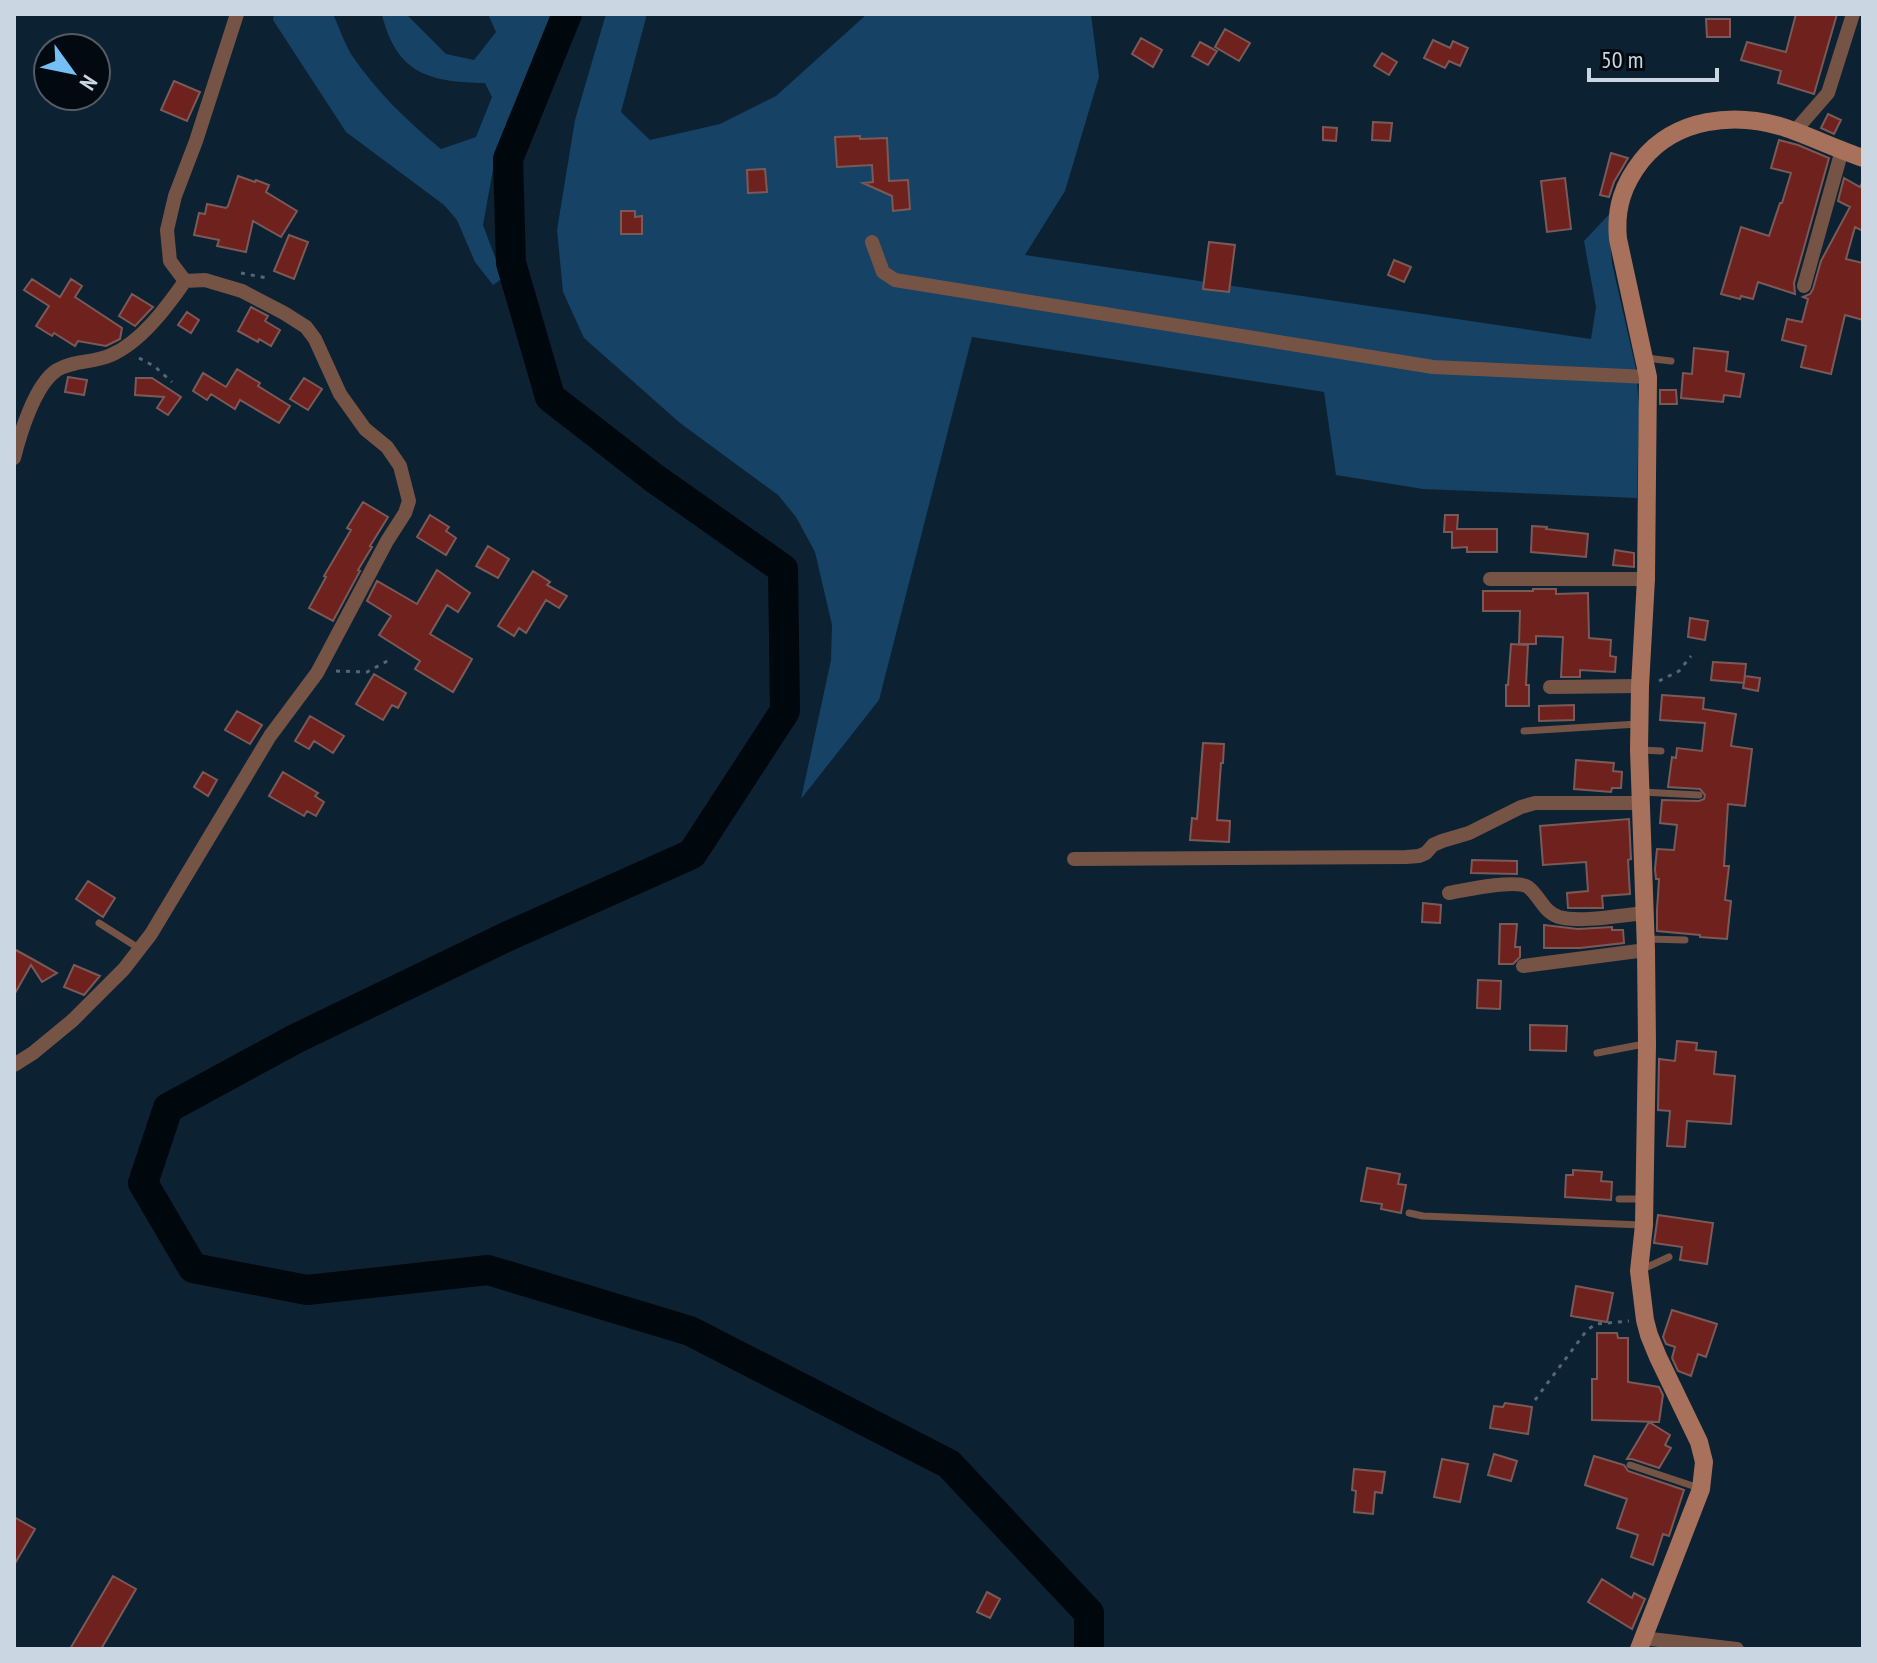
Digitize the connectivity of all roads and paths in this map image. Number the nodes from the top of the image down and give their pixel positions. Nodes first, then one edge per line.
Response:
1 (237, 14) edge
2 (1853, 14) edge
3 (1794, 132) junction
4 (1842, 150) junction
5 (1863, 158) edge
6 (872, 242) dead end
7 (185, 281) junction
8 (1804, 286) dead end
9 (120, 350) junction
10 (1644, 358) junction
11 (1671, 361) dead end
12 (1648, 377) junction
13 (172, 382) dead end
14 (14, 458) edge
15 (1490, 579) dead end
16 (1646, 579) junction
17 (1691, 656) dead end
18 (391, 659) dead end
19 (317, 673) junction
20 (1550, 687) dead end
21 (1640, 693) junction
22 (1640, 724) junction
23 (1524, 731) dead end
24 (1639, 750) junction
25 (1661, 751) dead end
26 (1699, 795) dead end
27 (1640, 798) junction
28 (1074, 859) dead end
29 (1449, 893) dead end
30 (1645, 913) junction
31 (99, 923) dead end
32 (1685, 940) dead end
33 (1646, 945) junction
34 (140, 949) junction
35 (1523, 966) dead end
36 (1647, 1044) junction
37 (1597, 1053) dead end
38 (14, 1065) edge
39 (1619, 1199) dead end
40 (1644, 1199) junction
41 (1409, 1213) dead end
42 (1644, 1225) junction
43 (1669, 1257) dead end
44 (1639, 1271) junction
45 (1645, 1320) junction
46 (1535, 1400) dead end
47 (1630, 1465) dead end
48 (1701, 1489) junction
49 (1640, 1644) edge
50 (1737, 1649) edge

1 - 7 street
2 - 3 street
3 - 4 street
3 - 10 street
4 - 5 street
4 - 8 street
6 - 12 street
7 - 9 street
7 - 19 street
9 - 13 path
9 - 14 street
10 - 11 lane
10 - 12 street
12 - 16 street
15 - 16 street
16 - 21 street
17 - 21 path
18 - 19 path
19 - 34 street
20 - 21 street
21 - 22 street
22 - 23 lane
22 - 24 street
24 - 25 lane
24 - 27 street
26 - 27 lane
27 - 28 street
27 - 30 street
29 - 30 street
30 - 33 street
31 - 34 lane
32 - 33 lane
33 - 35 street
33 - 36 street
34 - 38 street
36 - 37 lane
36 - 40 street
39 - 40 lane
40 - 42 street
41 - 42 lane
42 - 44 street
43 - 44 lane
44 - 45 street
45 - 46 path
45 - 48 street
47 - 48 lane
48 - 49 street
49 - 50 street

